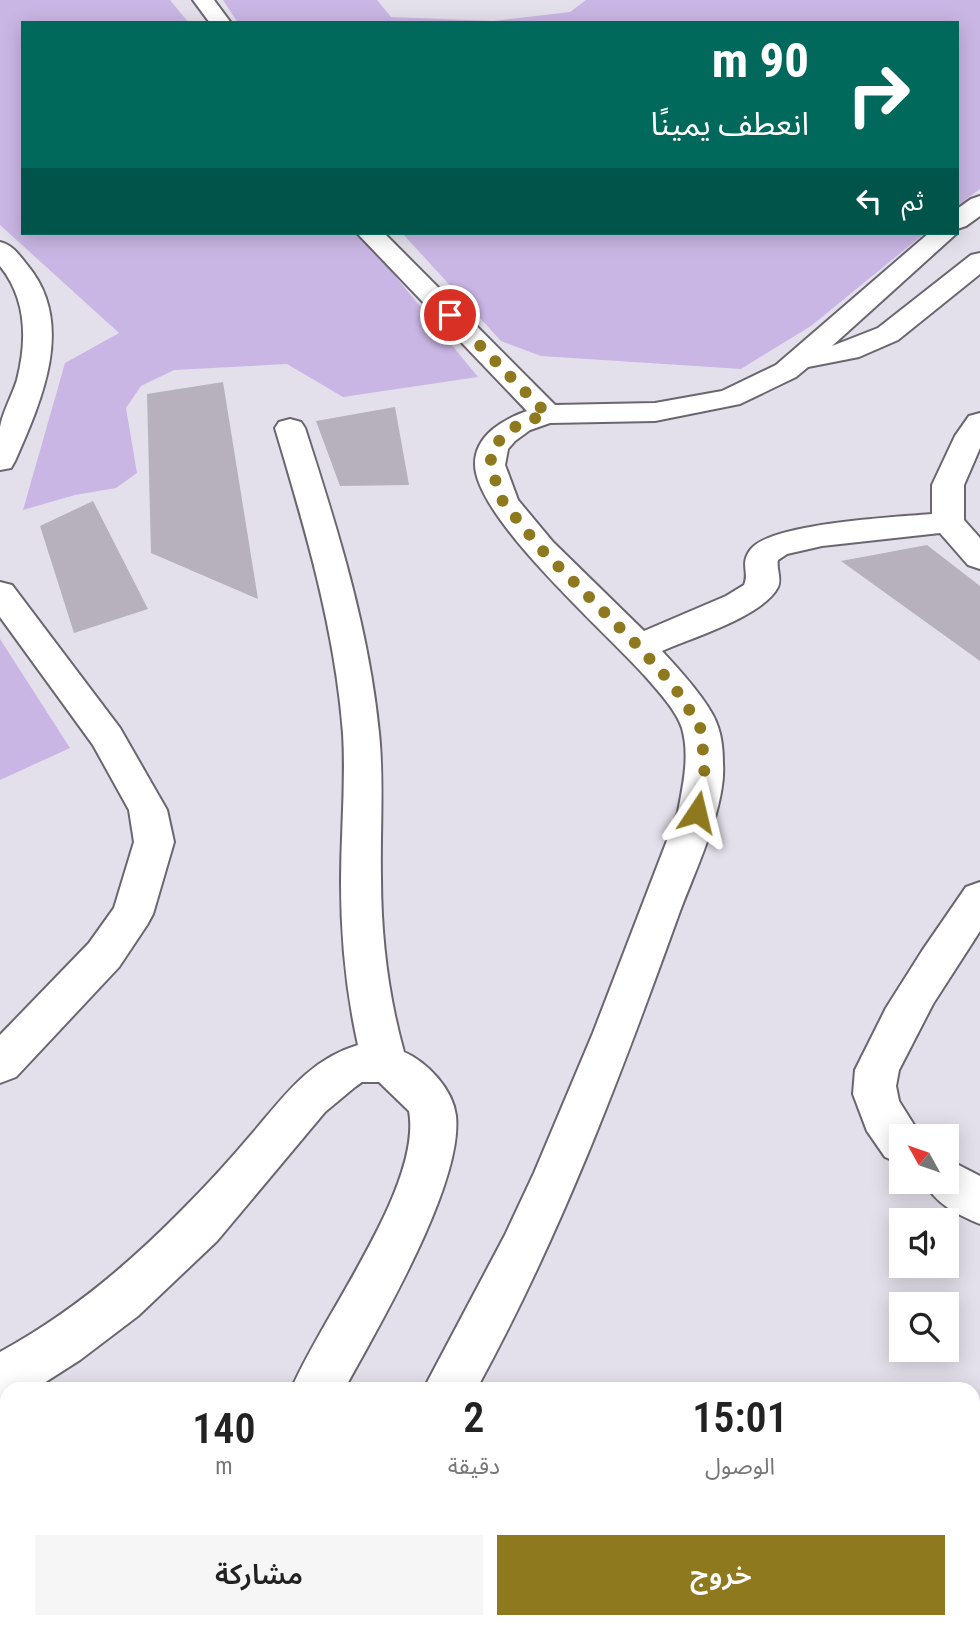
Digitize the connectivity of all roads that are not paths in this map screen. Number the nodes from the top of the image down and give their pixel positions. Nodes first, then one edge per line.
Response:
1 (203, 0) edge
2 (219, 21) edge
3 (980, 204) edge
4 (959, 220) edge
5 (372, 235) edge
6 (942, 235) edge
7 (0, 250) edge
8 (980, 261) edge
9 (798, 360) junction
10 (547, 414) junction
11 (980, 422) edge
12 (290, 428) dead end
13 (0, 461) edge
14 (948, 522) junction
15 (980, 558) edge
16 (0, 593) edge
17 (639, 647) junction
18 (980, 898) edge
19 (0, 1063) edge
20 (385, 1063) junction
21 (889, 1125) edge
22 (959, 1188) edge
23 (980, 1202) edge
24 (0, 1380) edge
25 (320, 1382) edge
26 (452, 1382) edge

1 - 2 street
3 - 4 street
5 - 10 street
6 - 9 street
7 - 13 street
8 - 9 street
9 - 10 street
10 - 17 street
11 - 14 street
12 - 20 street
14 - 15 street
14 - 17 street
16 - 19 street
17 - 26 street
18 - 21 street
20 - 24 street
20 - 25 street
22 - 23 street

